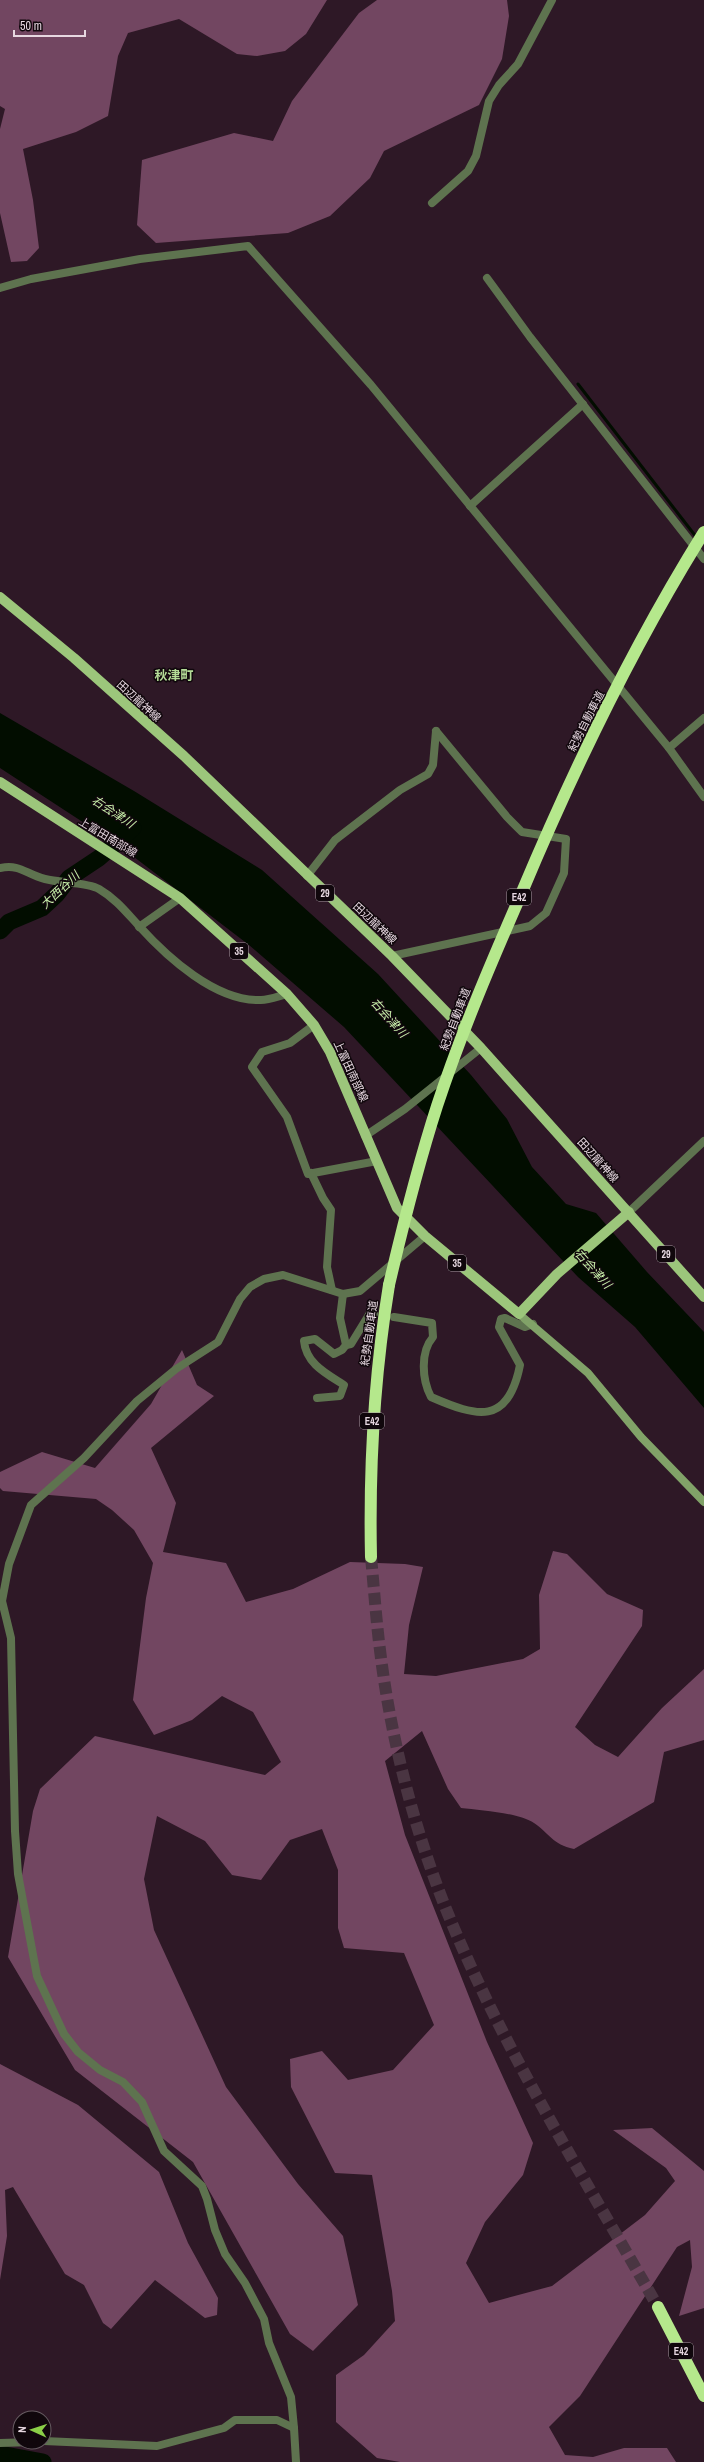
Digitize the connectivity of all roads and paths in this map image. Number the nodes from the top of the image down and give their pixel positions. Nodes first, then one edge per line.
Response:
1 (552, 0) edge
2 (432, 203) dead end
3 (487, 278) dead end
4 (0, 288) edge
5 (583, 404) junction
6 (470, 506) junction
7 (704, 532) edge
8 (704, 558) edge
9 (0, 597) edge
10 (704, 718) edge
11 (669, 748) junction
12 (0, 782) edge
13 (704, 797) edge
14 (0, 868) edge
15 (307, 876) junction
16 (180, 898) junction
17 (139, 927) junction
18 (392, 956) junction
19 (287, 994) junction
20 (314, 1025) junction
21 (481, 1048) junction
22 (365, 1136) junction
23 (704, 1141) edge
24 (377, 1161) junction
25 (311, 1173) junction
26 (625, 1215) junction
27 (425, 1236) junction
28 (332, 1290) junction
29 (343, 1294) junction
30 (704, 1297) edge
31 (374, 1314) dead end
32 (519, 1314) junction
33 (394, 1317) dead end
34 (533, 1324) junction
35 (346, 1345) junction
36 (317, 1398) dead end
37 (704, 1502) edge
38 (371, 1557) tunnel mouth
39 (658, 2307) tunnel mouth
40 (704, 2396) edge
41 (294, 2428) junction
42 (52, 2441) edge
43 (0, 2443) edge
44 (12, 2443) edge
45 (296, 2462) edge

1 - 2 street
3 - 5 street
4 - 6 street
5 - 6 street
5 - 8 street
6 - 11 street
7 - 38 highway, 紀勢自動車道 / E42, bridge
9 - 15 main road, 田辺龍神線 / 29
10 - 11 street
11 - 13 street
12 - 16 main road, 上富田南部線 / 35
14 - 17 street
15 - 18 main road, 田辺龍神線 / 29
15 - 18 street
16 - 17 street
16 - 19 main road, 上富田南部線 / 35
17 - 19 street
18 - 21 main road, 田辺龍神線 / 29
19 - 20 main road, 上富田南部線 / 35
20 - 22 main road, 上富田南部線 / 35
20 - 25 street
21 - 22 street, bridge
21 - 26 main road, 田辺龍神線 / 29
22 - 24 main road, 上富田南部線 / 35
23 - 26 street
24 - 25 street
24 - 27 main road, 上富田南部線 / 35
25 - 28 street
26 - 30 main road, 田辺龍神線 / 29
26 - 32 main road
27 - 29 street
27 - 32 main road, 上富田南部線 / 35
28 - 29 street
28 - 41 street
29 - 35 street
31 - 35 street
32 - 34 street
33 - 34 street
34 - 37 street
35 - 36 street
39 - 40 highway, E42
41 - 42 street
41 - 45 street
43 - 44 street

